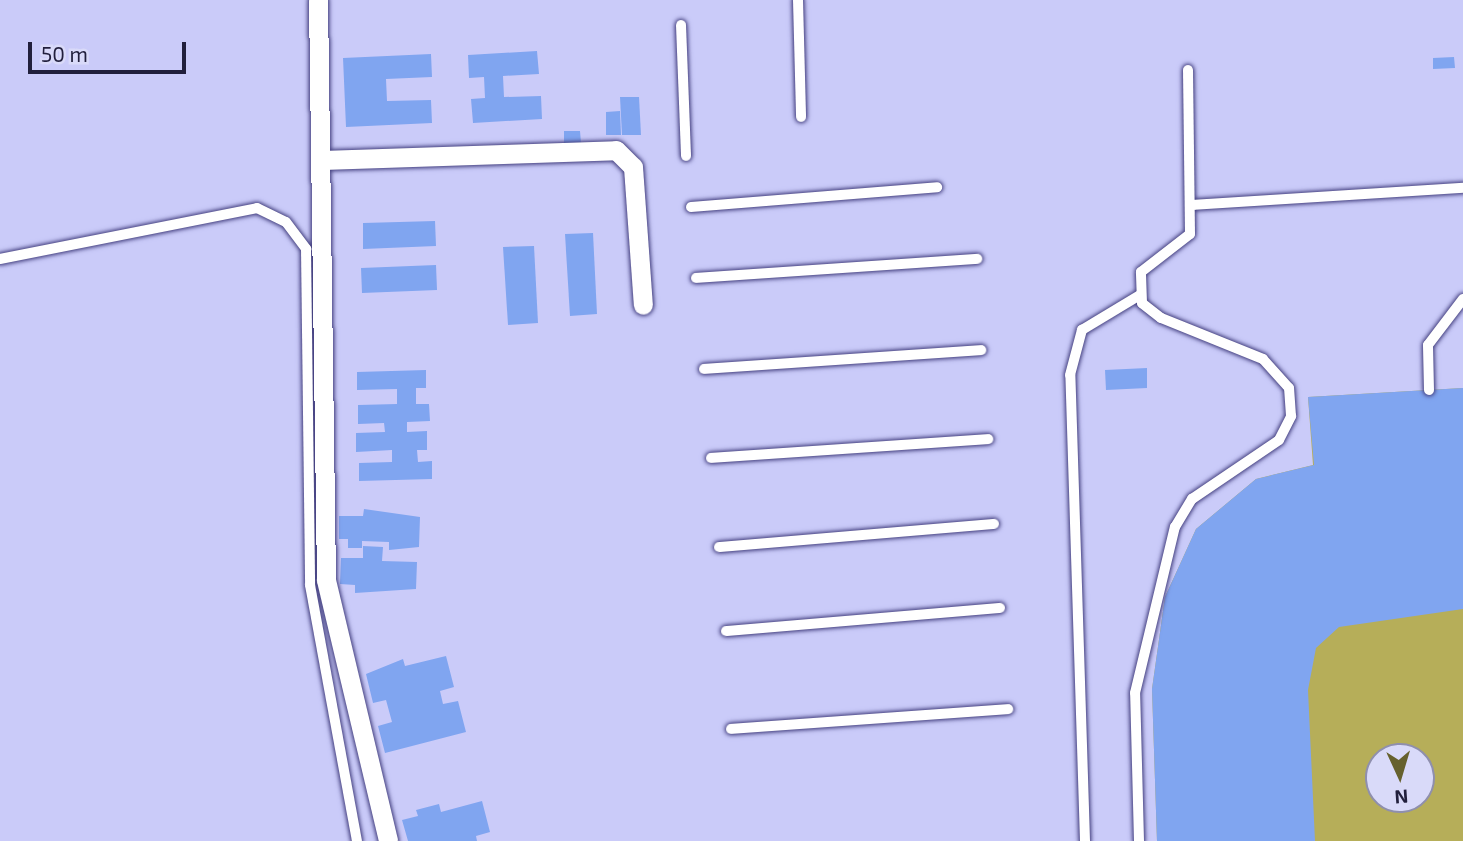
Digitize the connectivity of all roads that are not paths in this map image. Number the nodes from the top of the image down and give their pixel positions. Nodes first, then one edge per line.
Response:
1 (318, 0) edge
2 (798, 0) edge
3 (681, 25) dead end
4 (1188, 70) dead end
5 (802, 117) dead end
6 (686, 156) dead end
7 (322, 160) junction
8 (937, 187) dead end
9 (1463, 188) edge
10 (1191, 205) junction
11 (691, 207) dead end
12 (0, 259) edge
13 (976, 259) dead end
14 (696, 278) dead end
15 (1140, 295) junction
16 (1463, 299) edge
17 (643, 305) dead end
18 (981, 350) dead end
19 (704, 369) dead end
20 (1429, 390) dead end
21 (988, 439) dead end
22 (711, 458) dead end
23 (994, 524) dead end
24 (719, 547) dead end
25 (1000, 608) dead end
26 (726, 631) dead end
27 (1008, 709) dead end
28 (731, 729) dead end
29 (357, 841) edge
30 (388, 841) edge
31 (1085, 841) edge
32 (1139, 841) edge

1 - 7 street
2 - 5 lane
3 - 6 lane
4 - 10 lane
7 - 17 street
7 - 30 street
8 - 11 lane
9 - 10 lane
10 - 15 lane
12 - 29 lane
13 - 14 lane
15 - 31 lane
15 - 32 lane
16 - 20 lane
18 - 19 lane
21 - 22 lane
23 - 24 lane
25 - 26 lane
27 - 28 lane

